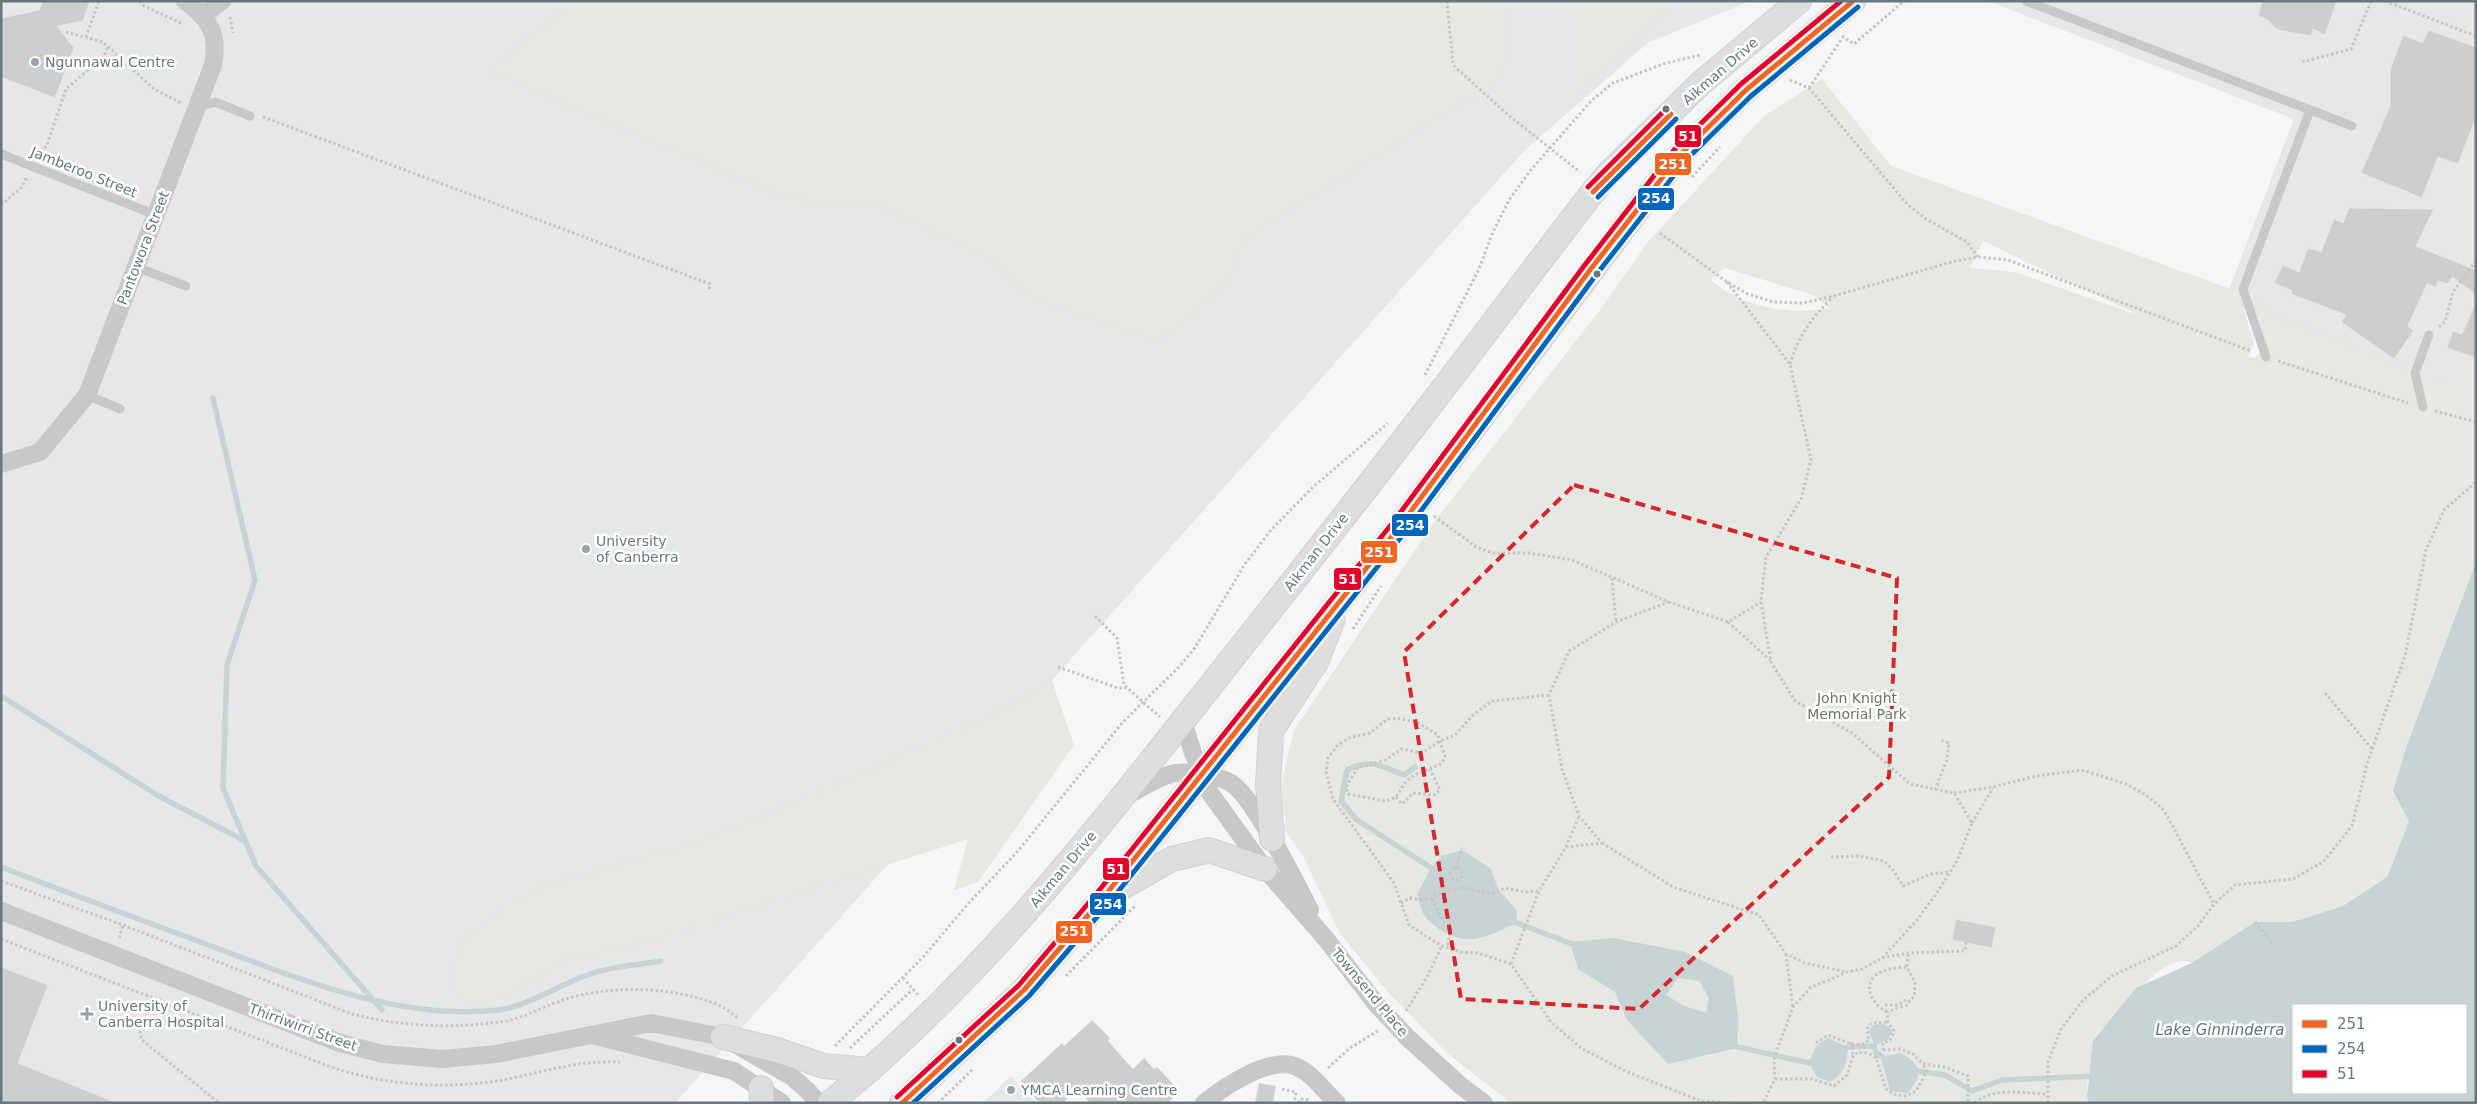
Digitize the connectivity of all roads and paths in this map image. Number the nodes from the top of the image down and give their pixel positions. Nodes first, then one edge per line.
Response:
1 (99, 1) edge
2 (140, 1) edge
3 (185, 1) edge
4 (222, 1) edge
5 (1447, 1) edge
6 (1800, 1) edge
7 (1853, 1) edge
8 (1904, 1) edge
9 (2026, 1) edge
10 (2371, 1) edge
11 (2385, 1) edge
12 (197, 21) junction
13 (66, 32) dead end
14 (2476, 36) edge
15 (86, 37) junction
16 (1843, 37) junction
17 (108, 47) junction
18 (1828, 49) dead end
19 (1702, 55) dead end
20 (2302, 62) dead end
21 (1797, 74) dead end
22 (1789, 80) junction
23 (1783, 86) dead end
24 (1809, 88) junction
25 (191, 106) junction
26 (2310, 110) junction
27 (250, 116) dead end
28 (262, 117) dead end
29 (2352, 126) dead end
30 (1726, 141) dead end
31 (1550, 148) junction
32 (1, 154) edge
33 (33, 166) junction
34 (1580, 172) dead end
35 (1687, 182) dead end
36 (1, 205) edge
37 (156, 215) junction
38 (1660, 233) dead end
39 (1978, 257) junction
40 (2476, 261) edge
41 (136, 267) junction
42 (1726, 282) junction
43 (186, 286) dead end
44 (709, 290) dead end
45 (1834, 296) junction
46 (2429, 335) joint
47 (2266, 357) junction
48 (1790, 364) junction
49 (1422, 381) dead end
50 (2364, 390) dead end
51 (87, 394) junction
52 (2423, 407) dead end
53 (120, 409) dead end
54 (1395, 417) dead end
55 (1, 464) edge
56 (2476, 482) edge
57 (1429, 513) dead end
58 (1612, 578) junction
59 (1342, 597) junction
60 (1669, 602) junction
61 (1761, 602) junction
62 (1095, 616) dead end
63 (1616, 622) junction
64 (1728, 622) junction
65 (1771, 662) junction
66 (1058, 667) dead end
67 (1127, 688) junction
68 (2325, 693) dead end
69 (1549, 695) junction
70 (1143, 702) junction
71 (1180, 726) junction
72 (1940, 740) dead end
73 (1440, 741) junction
74 (2372, 749) junction
75 (1430, 769) junction
76 (1200, 774) junction
77 (1993, 787) junction
78 (1935, 790) junction
79 (1954, 793) junction
80 (1123, 798) junction
81 (1396, 798) junction
82 (1579, 816) junction
83 (1972, 823) junction
84 (1272, 839) junction
85 (1602, 843) junction
86 (1566, 847) junction
87 (1462, 848) dead end
88 (1831, 857) dead end
89 (1456, 868) junction
90 (1265, 869) junction
91 (1950, 872) junction
92 (1, 881) edge
93 (1456, 881) junction
94 (1456, 888) junction
95 (1539, 891) junction
96 (1103, 898) junction
97 (1432, 899) junction
98 (1141, 900) dead end
99 (1401, 903) junction
100 (2214, 904) junction
101 (1, 911) edge
102 (2255, 922) dead end
103 (1326, 939) junction
104 (1966, 942) dead end
105 (2273, 944) dead end
106 (1447, 947) junction
107 (1908, 953) junction
108 (1786, 954) junction
109 (1882, 958) junction
110 (1511, 964) junction
111 (1906, 967) junction
112 (1847, 972) junction
113 (903, 978) junction
114 (1064, 978) dead end
115 (913, 989) junction
116 (153, 998) dead end
117 (921, 998) dead end
118 (1910, 1002) junction
119 (1885, 1005) dead end
120 (1793, 1007) junction
121 (1887, 1012) junction
122 (1888, 1022) junction
123 (746, 1023) dead end
124 (590, 1034) junction
125 (723, 1037) junction
126 (1851, 1042) junction
127 (1816, 1043) dead end
128 (833, 1048) dead end
129 (1882, 1051) junction
130 (843, 1055) dead end
131 (1853, 1056) junction
132 (1876, 1058) junction
133 (1923, 1064) junction
134 (973, 1068) dead end
135 (870, 1070) junction
136 (1775, 1079) junction
137 (1282, 1089) dead end
138 (2047, 1094) junction
139 (762, 1095) edge
140 (1312, 1100) dead end
141 (1764, 1102) edge
142 (219, 1103) edge
143 (782, 1103) edge
144 (818, 1103) edge
145 (830, 1103) edge
146 (902, 1103) edge
147 (938, 1103) edge
148 (1204, 1103) edge
149 (1294, 1103) edge
150 (1299, 1103) edge
151 (1337, 1103) edge
152 (1484, 1103) edge
153 (1732, 1103) edge
154 (1752, 1103) edge
155 (1968, 1103) edge
156 (1975, 1103) edge
157 (2048, 1103) edge

1 - 15 path
2 - 12 path
3 - 12 street, Pantowora Street
4 - 12 street
5 - 31 path
6 - 71 main road, Aikman Drive, bridge
7 - 59 main road, bridge
8 - 16 path
9 - 26 lane
10 - 20 path
11 - 14 path
12 - 25 street, Pantowora Street
13 - 15 path
15 - 17 path
16 - 18 path
16 - 24 path
17 - 25 path
17 - 33 path
19 - 31 path
21 - 22 path
22 - 23 path
22 - 24 path
24 - 39 path
25 - 27 lane
25 - 37 street, Pantowora Street
26 - 29 lane
26 - 47 lane
28 - 44 path
30 - 35 path
31 - 34 path
31 - 49 path
32 - 33 lane, Jamberoo Street
33 - 36 path
33 - 37 lane, Jamberoo Street
37 - 41 street, Pantowora Street
38 - 42 path
39 - 45 path
39 - 47 path
40 - 46 path
41 - 43 lane
41 - 51 street, Pantowora Street
42 - 45 path
42 - 48 path
45 - 48 path
46 - 52 lane
47 - 50 path
48 - 61 path
51 - 53 lane
51 - 55 street, Pantowora Street
54 - 70 path
56 - 74 path
57 - 58 path
58 - 60 path
58 - 63 path
59 - 76 main road
59 - 84 main road
60 - 63 path
60 - 64 path
61 - 64 path
61 - 65 path
62 - 67 path
63 - 69 path
64 - 65 path
65 - 78 path
66 - 67 path
67 - 70 path
68 - 74 path
69 - 73 path
69 - 82 path
70 - 71 path
70 - 113 path
71 - 76 street, Townsend Place
71 - 80 main road, Aikman Drive
72 - 78 path
73 - 75 path
73 - 81 path
73 - 99 path
74 - 100 path
75 - 81 path
75 - 81 path
76 - 80 street, Townsend Place
76 - 84 street, Townsend Place
76 - 90 street, Townsend Place
76 - 96 main road
77 - 79 path
77 - 83 path
77 - 100 path
78 - 79 path
79 - 83 path
80 - 135 main road, Aikman Drive
82 - 85 path
82 - 86 path
83 - 91 path
84 - 103 street, Townsend Place
85 - 86 path
85 - 108 path
86 - 95 path
87 - 89 path
88 - 91 path
89 - 93 path
89 - 93 path
90 - 96 main road
90 - 103 street, Townsend Place
91 - 109 path
92 - 123 path
93 - 94 path
94 - 95 path
94 - 97 path
95 - 110 path
96 - 146 main road
97 - 99 path
97 - 106 path
98 - 114 path
99 - 106 path
100 - 138 path
101 - 124 street, Thirriwirri Street
102 - 105 path
103 - 152 street, Townsend Place
104 - 107 path
106 - 110 path
107 - 109 path
107 - 111 path
108 - 112 path
108 - 120 path
109 - 112 path
110 - 153 path
111 - 118 path
111 - 121 path
112 - 120 path
113 - 115 path
113 - 128 path
115 - 117 path
115 - 130 path
116 - 142 path
118 - 119 path
118 - 121 path
120 - 136 path
121 - 122 path
122 - 126 path
122 - 129 path
124 - 125 street, Thirriwirri Street
124 - 139 street, Thirriwirri Street
125 - 135 main road
125 - 144 street, Thirriwirri Street
126 - 127 path
126 - 131 path
129 - 132 path
129 - 133 path
131 - 132 path
131 - 136 path
132 - 133 path
133 - 155 path
134 - 147 path
135 - 145 main road, Aikman Drive
136 - 141 path
137 - 149 path
138 - 156 path
138 - 157 path
139 - 143 street, Thirriwirri Street
140 - 150 path
141 - 154 path
148 - 151 street

